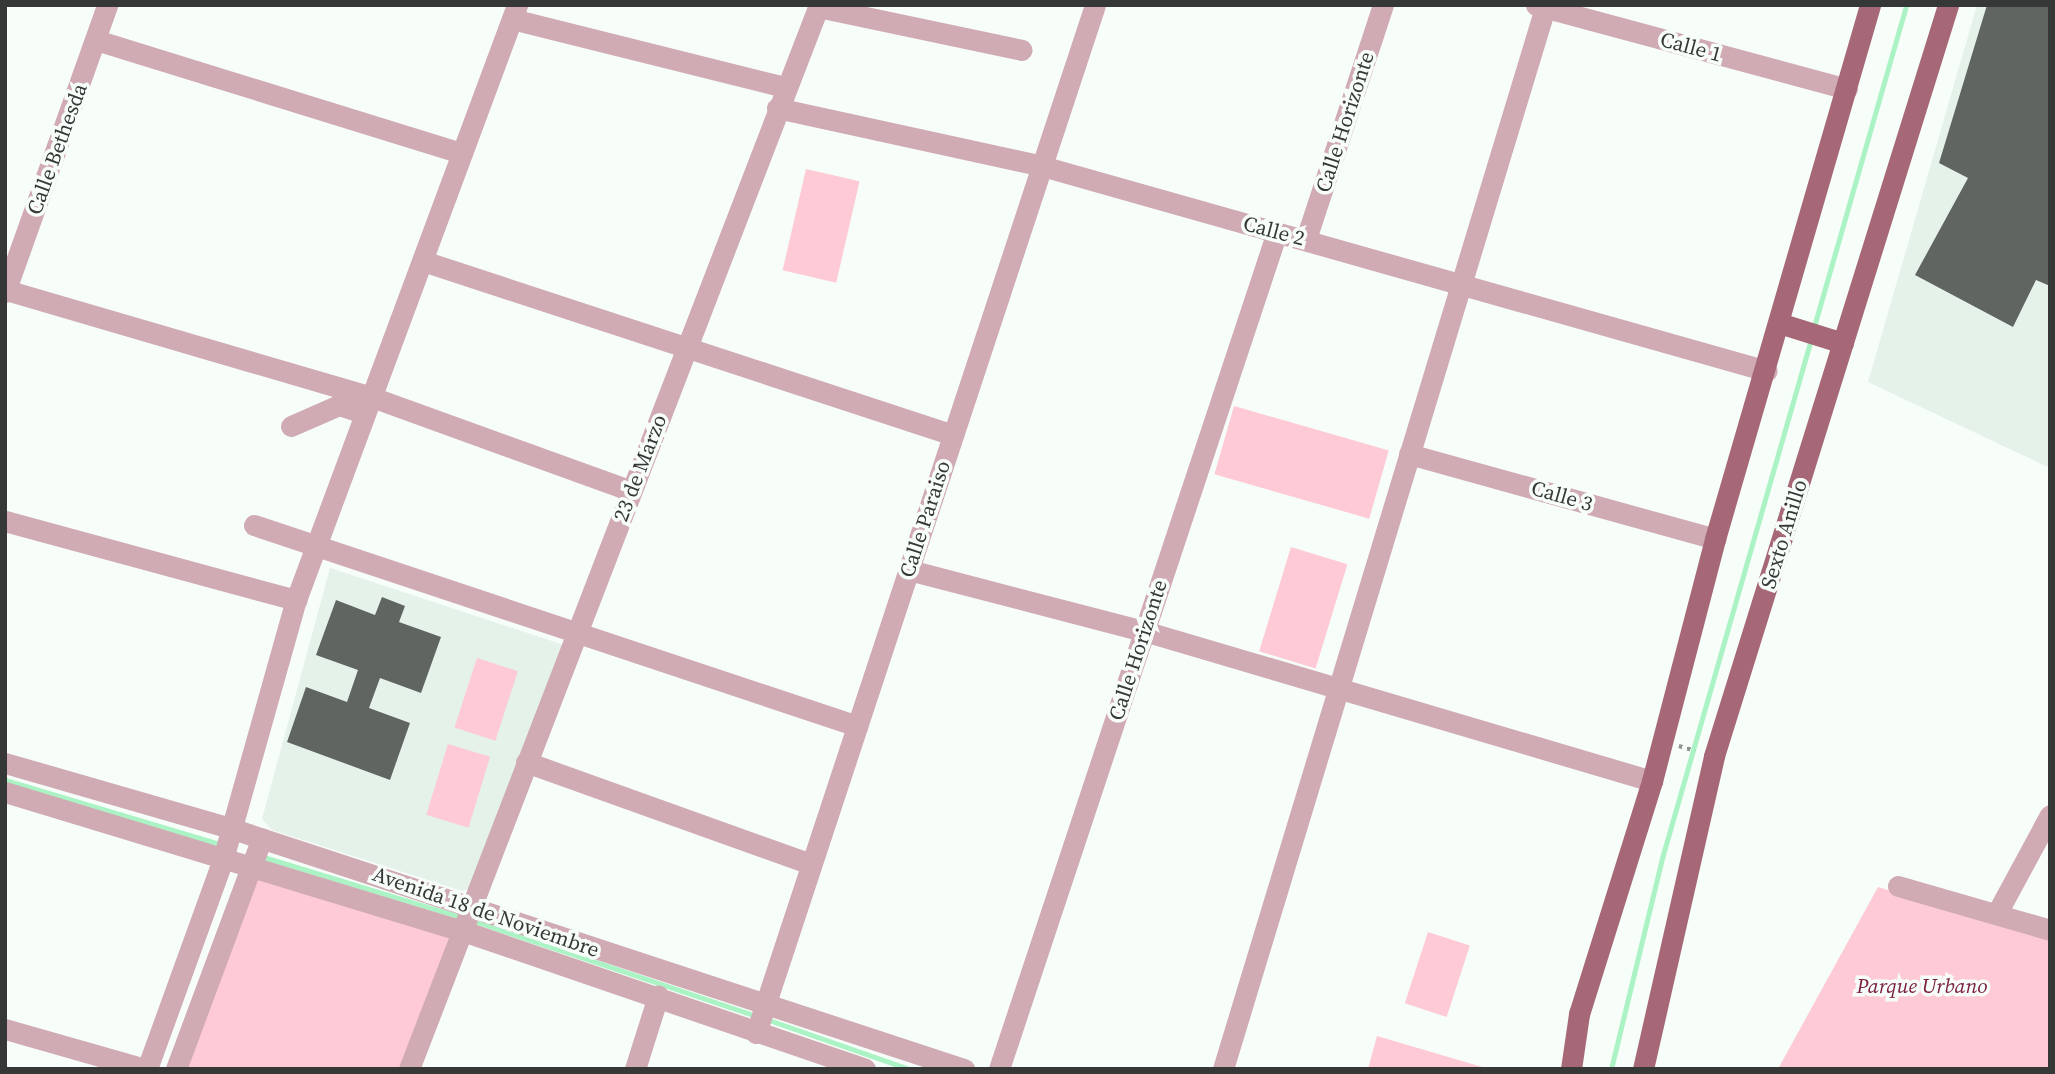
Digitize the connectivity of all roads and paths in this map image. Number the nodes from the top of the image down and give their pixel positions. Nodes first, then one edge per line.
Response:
1 (107, 5) edge
2 (1095, 5) edge
3 (1383, 5) edge
4 (1870, 5) edge
5 (1948, 5) edge
6 (818, 6) edge
7 (1540, 6) edge
8 (514, 12) edge
9 (96, 40) junction
10 (1022, 50) dead end
11 (784, 87) junction
12 (1847, 89) junction
13 (778, 108) junction
14 (462, 153) junction
15 (1042, 166) junction
16 (1277, 232) junction
17 (1306, 239) junction
18 (423, 261) junction
19 (1461, 284) junction
20 (6, 291) edge
21 (1779, 323) junction
22 (1836, 340) junction
23 (686, 348) junction
24 (1767, 371) junction
25 (366, 404) junction
26 (291, 426) dead end
27 (953, 435) junction
28 (1409, 454) junction
29 (631, 491) junction
30 (5, 521) edge
31 (254, 525) dead end
32 (1715, 539) junction
33 (318, 543) junction
34 (909, 570) junction
35 (296, 600) junction
36 (580, 630) junction
37 (1144, 631) junction
38 (1340, 687) junction
39 (857, 726) junction
40 (526, 762) junction
41 (5, 763) edge
42 (1652, 781) junction
43 (5, 792) edge
44 (2050, 814) edge
45 (241, 851) junction
46 (811, 864) junction
47 (1898, 886) dead end
48 (1997, 913) junction
49 (466, 918) junction
50 (2050, 930) edge
51 (658, 996) junction
52 (760, 1020) junction
53 (5, 1029) edge
54 (146, 1069) edge
55 (176, 1069) edge
56 (409, 1069) edge
57 (635, 1069) edge
58 (864, 1069) edge
59 (964, 1069) edge
60 (999, 1069) edge
61 (1223, 1069) edge
62 (1571, 1069) edge
63 (1643, 1069) edge

1 - 9 street, Calle Bethesda
2 - 15 street, Calle Paraiso
3 - 17 street, Calle Horizonte
4 - 12 main road
5 - 22 main road, Sexto Anillo
6 - 10 street
6 - 11 street, 23 de Marzo
7 - 12 street, Calle 1
7 - 19 street
8 - 11 street
8 - 14 street
9 - 14 street
9 - 20 street, Calle Bethesda
11 - 13 street, 23 de Marzo
12 - 21 main road
13 - 15 street, Calle 2
13 - 23 street, 23 de Marzo
14 - 18 street
15 - 16 street, Calle 2
15 - 27 street, Calle Paraiso
16 - 17 street, Calle 2
16 - 37 street, Calle Horizonte
17 - 19 street, Calle 2
18 - 23 street
18 - 25 street
19 - 24 street, Calle 2
19 - 28 street
20 - 25 street
21 - 22 main road
21 - 24 main road
22 - 63 main road, Sexto Anillo
23 - 27 street
23 - 29 street, 23 de Marzo
24 - 32 main road
25 - 26 street
25 - 29 street
25 - 33 street
27 - 34 street, Calle Paraiso
28 - 32 street, Calle 3
28 - 38 street
29 - 36 street, 23 de Marzo
30 - 35 street
31 - 33 street
32 - 42 main road
33 - 35 street
33 - 36 street
34 - 37 street
34 - 39 street, Calle Paraiso
35 - 45 street
36 - 39 street
36 - 40 street, 23 de Marzo
37 - 38 street
37 - 60 street, Calle Horizonte
38 - 42 street
38 - 61 street
39 - 46 street, Calle Paraiso
40 - 46 street
40 - 49 street, 23 de Marzo
41 - 45 street, Avenida 18 de Noviembre
42 - 62 main road
43 - 45 street, Avenida 18 de Noviembre
44 - 48 street
45 - 49 street, Avenida 18 de Noviembre
45 - 49 street, Avenida 18 de Noviembre
45 - 54 street
45 - 55 street
46 - 52 street, Calle Paraiso
47 - 48 street
48 - 50 street
49 - 51 street, Avenida 18 de Noviembre
49 - 52 street, Avenida 18 de Noviembre
49 - 56 street, 23 de Marzo
51 - 52 street, Avenida 18 de Noviembre
51 - 57 street
52 - 58 street, Avenida 18 de Noviembre
52 - 59 street, Avenida 18 de Noviembre
53 - 54 street

